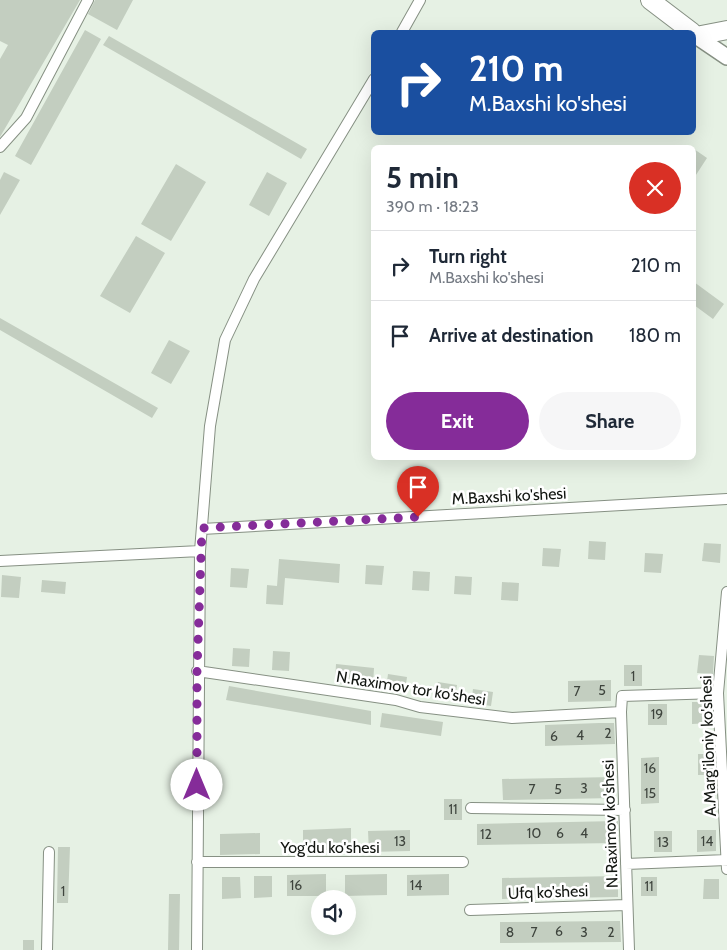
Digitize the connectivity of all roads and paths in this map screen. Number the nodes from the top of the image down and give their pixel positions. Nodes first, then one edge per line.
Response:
1 (88, 0) edge
2 (420, 0) edge
3 (650, 0) edge
4 (403, 30) edge
5 (689, 30) edge
6 (727, 30) edge
7 (696, 34) edge
8 (696, 35) edge
9 (727, 57) edge
10 (371, 84) edge
11 (0, 147) edge
12 (727, 499) edge
13 (202, 528) junction
14 (200, 551) junction
15 (0, 561) edge
16 (727, 592) edge
17 (197, 671) junction
18 (718, 693) junction
19 (621, 712) junction
20 (471, 808) dead end
21 (625, 810) junction
22 (49, 852) dead end
23 (727, 860) edge
24 (197, 862) junction
25 (463, 862) dead end
26 (626, 864) junction
27 (727, 869) edge
28 (627, 905) junction
29 (470, 910) dead end
30 (47, 950) edge
31 (197, 950) edge
32 (629, 950) edge

1 - 11 street
2 - 4 street
3 - 5 highway
6 - 7 highway
8 - 9 main road
10 - 13 street
12 - 13 street, M.Baxshi ko'shesi
13 - 14 street
14 - 15 street
14 - 17 street
16 - 18 street, A.Marg'iloniy ko'shesi
17 - 19 street, N.Raximov tor ko'shesi
17 - 24 street
18 - 19 street, N.Raximov ko'shesi
18 - 23 street, A.Marg'iloniy ko'shesi
19 - 21 street, N.Raximov ko'shesi
20 - 21 street
21 - 26 street, N.Raximov ko'shesi
22 - 30 street
23 - 26 street
23 - 27 street, A.Marg'iloniy ko'shesi
24 - 25 street, Yog'du ko'shesi
24 - 31 street
26 - 28 street, N.Raximov ko'shesi
28 - 29 street, Ufq ko'shesi
28 - 32 street, N.Raximov ko'shesi

